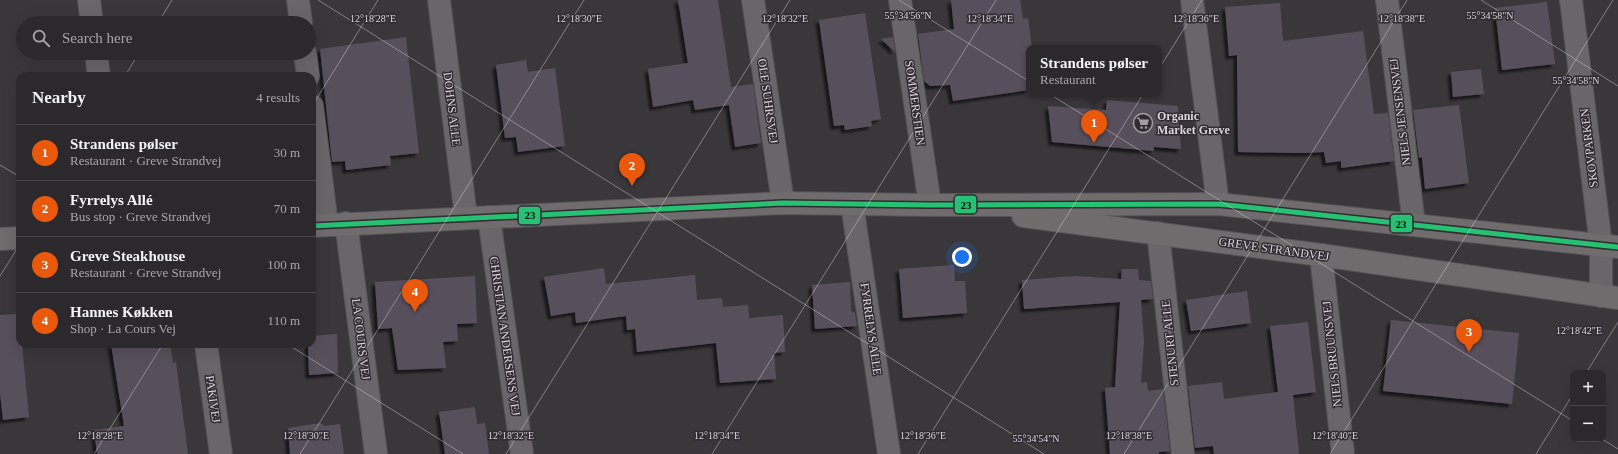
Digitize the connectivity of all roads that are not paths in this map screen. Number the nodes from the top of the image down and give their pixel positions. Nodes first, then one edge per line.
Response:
1 (89, 0) edge
2 (298, 0) edge
3 (439, 0) edge
4 (753, 0) edge
5 (900, 0) edge
6 (1192, 0) edge
7 (1387, 0) edge
8 (1571, 0) edge
9 (91, 16) edge
10 (300, 16) edge
11 (97, 60) edge
12 (306, 60) edge
13 (98, 72) edge
14 (307, 72) edge
15 (316, 136) edge
16 (783, 203) junction
17 (852, 204) junction
18 (1218, 204) junction
19 (930, 205) junction
20 (466, 217) junction
21 (489, 217) junction
22 (328, 225) edge
23 (1414, 225) junction
24 (1158, 233) junction
25 (16, 238) edge
26 (0, 239) edge
27 (1610, 246) edge
28 (1322, 255) junction
29 (1610, 297) edge
30 (207, 348) edge
31 (221, 454) edge
32 (376, 454) edge
33 (522, 454) edge
34 (889, 454) edge
35 (1182, 454) edge
36 (1343, 454) edge

1 - 9 street
2 - 10 street
3 - 20 street, DOHNS ALLE
4 - 16 street, OLE SUHRSVEJ
5 - 19 street, SOMMERSTIEN
6 - 18 street
7 - 23 street, NIELS JENSENSVEJ
8 - 27 street, SKOVPARKEN
11 - 13 street
12 - 14 street
15 - 22 street, LA COURS VEJ
16 - 17 main road, GREVE STRANDVEJ
16 - 21 main road, GREVE STRANDVEJ
17 - 19 main road, GREVE STRANDVEJ
17 - 34 street, FYRRELYS ALLE
18 - 19 main road, GREVE STRANDVEJ
18 - 23 main road, GREVE STRANDVEJ
19 - 24 main road, GREVE STRANDVEJ
20 - 21 main road, GREVE STRANDVEJ
20 - 22 main road, GREVE STRANDVEJ
21 - 33 street, CHRISTIAN ANDERSENS VEJ
22 - 32 street, LA COURS VEJ
23 - 27 main road, GREVE STRANDVEJ
24 - 28 main road, GREVE STRANDVEJ
24 - 35 street, STENURT ALLE
25 - 26 main road
27 - 29 street, SKOVPARKEN
28 - 29 main road, GREVE STRANDVEJ
28 - 36 street, NIELS BRUUNSVEJ
30 - 31 street, PAKIVEJ

